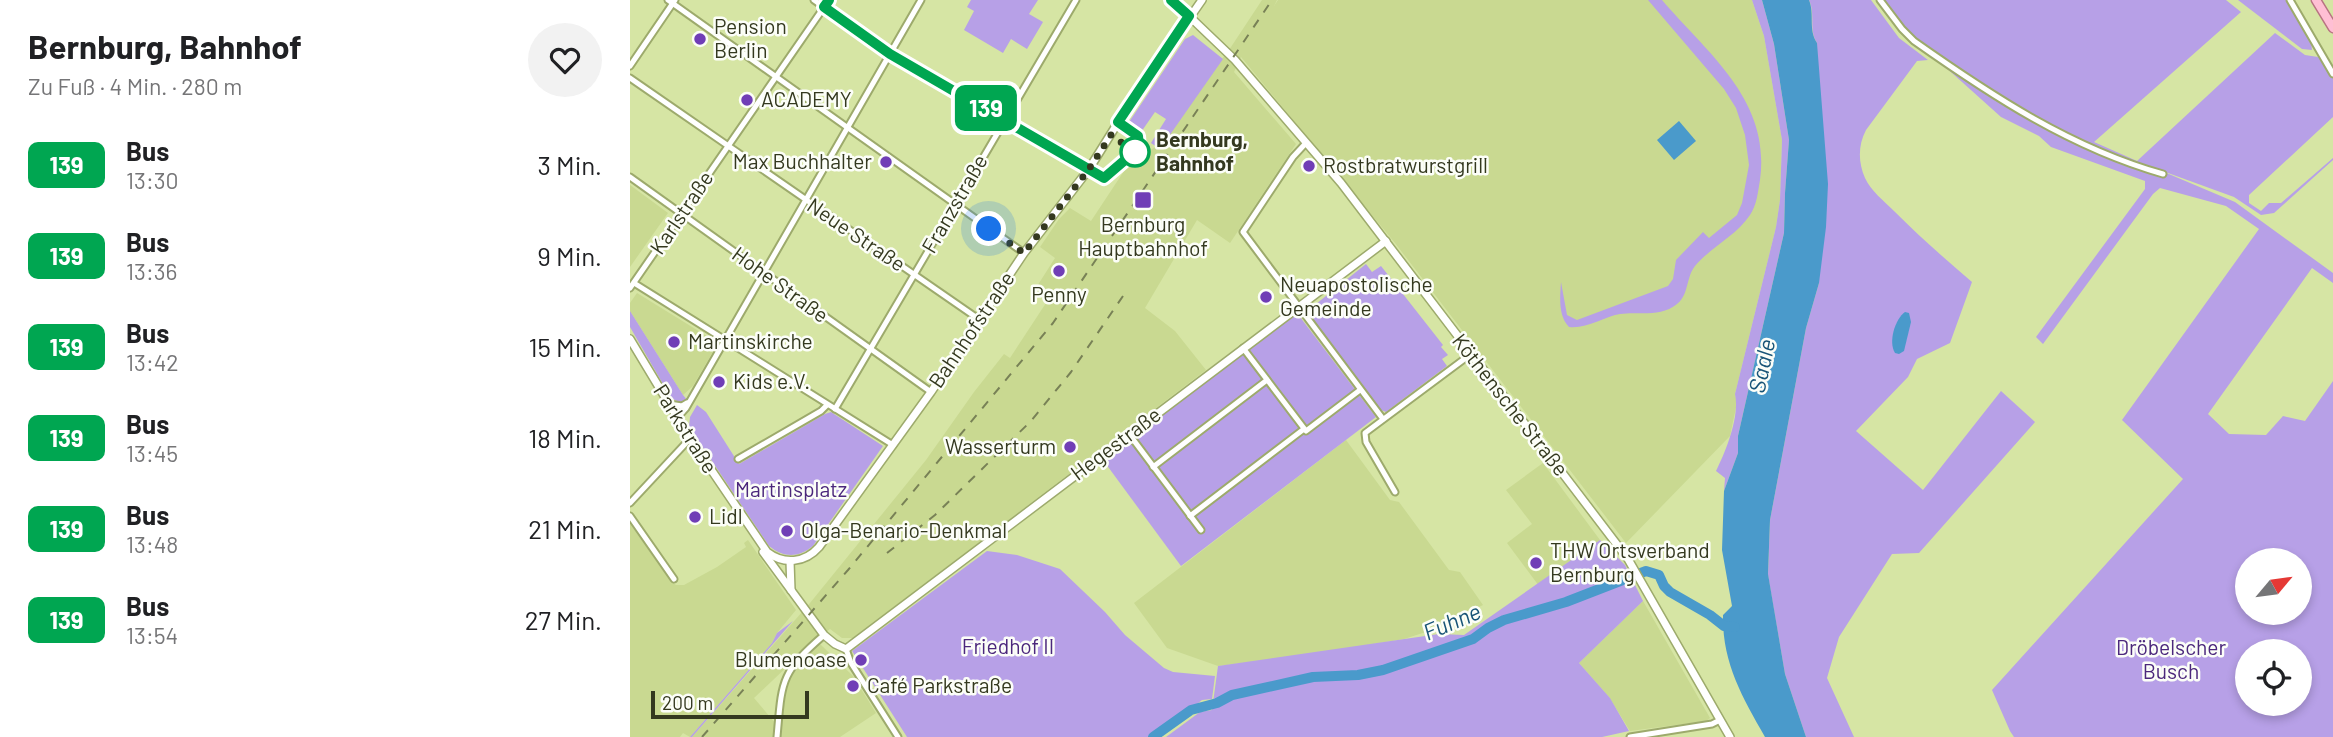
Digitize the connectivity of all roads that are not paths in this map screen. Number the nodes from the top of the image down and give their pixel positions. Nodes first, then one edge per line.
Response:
1 (814, 0) edge
2 (829, 0) edge
3 (921, 0) edge
4 (1076, 0) edge
5 (1171, 0) edge
6 (1202, 0) edge
7 (1880, 0) edge
8 (2290, 0) edge
9 (2316, 0) edge
10 (672, 1) edge
11 (824, 7) junction
12 (1189, 16) junction
13 (2333, 28) edge
14 (890, 54) junction
15 (630, 66) edge
16 (2333, 74) edge
17 (776, 76) junction
18 (630, 78) edge
19 (1005, 119) junction
20 (848, 130) junction
21 (1306, 143) junction
22 (728, 146) junction
23 (1089, 169) junction
24 (2164, 174) dead end
25 (630, 177) edge
26 (806, 201) junction
27 (955, 204) junction
28 (681, 213) junction
29 (1387, 241) junction
30 (1024, 253) junction
31 (764, 274) junction
32 (914, 275) junction
33 (632, 286) edge
34 (1298, 307) junction
35 (980, 320) junction
36 (630, 339) edge
37 (725, 340) junction
38 (1243, 348) junction
39 (870, 350) junction
40 (1471, 354) junction
41 (1267, 380) junction
42 (1360, 390) junction
43 (931, 392) junction
44 (690, 401) junction
45 (669, 404) junction
46 (827, 405) junction
47 (835, 409) junction
48 (677, 418) junction
49 (1383, 419) junction
50 (1304, 429) junction
51 (1129, 434) junction
52 (687, 440) junction
53 (892, 445) junction
54 (738, 459) dead end
55 (1153, 467) junction
56 (1395, 492) dead end
57 (630, 503) edge
58 (630, 516) edge
59 (1190, 516) junction
60 (743, 517) junction
61 (1201, 530) dead end
62 (790, 561) junction
63 (674, 579) dead end
64 (793, 594) junction
65 (824, 635) junction
66 (846, 649) junction
67 (1720, 720) junction
68 (777, 737) edge
69 (898, 737) edge
70 (1630, 737) edge
71 (1730, 737) edge

1 - 11 street
2 - 11 street, Karlstraße
3 - 14 street
4 - 19 street, Franzstraße
5 - 12 street
6 - 12 main road, Bahnhofstraße
7 - 24 street
8 - 16 street
9 - 13 main road
10 - 15 street
10 - 17 street
11 - 14 street
11 - 17 street, Karlstraße
12 - 21 main road, Köthensche Straße
12 - 23 main road, Bahnhofstraße
14 - 19 street
14 - 20 street
17 - 20 street
17 - 22 street, Karlstraße
18 - 22 street, Neue Straße
19 - 23 street
19 - 27 street, Franzstraße
20 - 26 street
20 - 27 street
21 - 29 main road, Köthensche Straße
21 - 34 street
22 - 26 street, Neue Straße
22 - 28 street, Karlstraße
23 - 30 main road, Bahnhofstraße
25 - 28 street, Hohe Straße
26 - 31 street
26 - 32 street, Neue Straße
27 - 30 street
27 - 32 street, Franzstraße
28 - 31 street, Hohe Straße
28 - 33 street, Karlstraße
29 - 34 main road, Hegestraße
29 - 40 main road, Köthensche Straße
30 - 35 main road, Bahnhofstraße
31 - 37 street
31 - 39 street, Hohe Straße
32 - 35 street, Neue Straße
32 - 39 street, Franzstraße
33 - 37 street
34 - 38 main road, Hegestraße
34 - 42 street
35 - 43 main road, Bahnhofstraße
36 - 45 main road, Parkstraße
37 - 44 street
37 - 46 street
38 - 41 street
38 - 51 main road, Hegestraße
39 - 43 street, Hohe Straße
39 - 47 street, Franzstraße
40 - 49 street
40 - 67 main road, Köthensche Straße
41 - 50 street
41 - 55 street
42 - 49 street
42 - 50 street
43 - 53 main road, Bahnhofstraße
44 - 45 street
44 - 48 street
45 - 48 main road, Parkstraße
46 - 47 street
46 - 54 street
47 - 53 street
48 - 52 main road, Parkstraße
49 - 56 street
50 - 59 street
51 - 55 street
51 - 66 main road, Hegestraße
52 - 57 street
52 - 60 main road, Parkstraße
53 - 62 main road, Bahnhofstraße
55 - 59 street
58 - 63 street
59 - 61 street
60 - 62 main road, Parkstraße
60 - 64 main road, Parkstraße
62 - 64 main road
64 - 65 main road, Parkstraße
65 - 66 main road, Parkstraße
65 - 68 street
66 - 69 street
67 - 70 street
67 - 71 main road, Köthensche Straße

